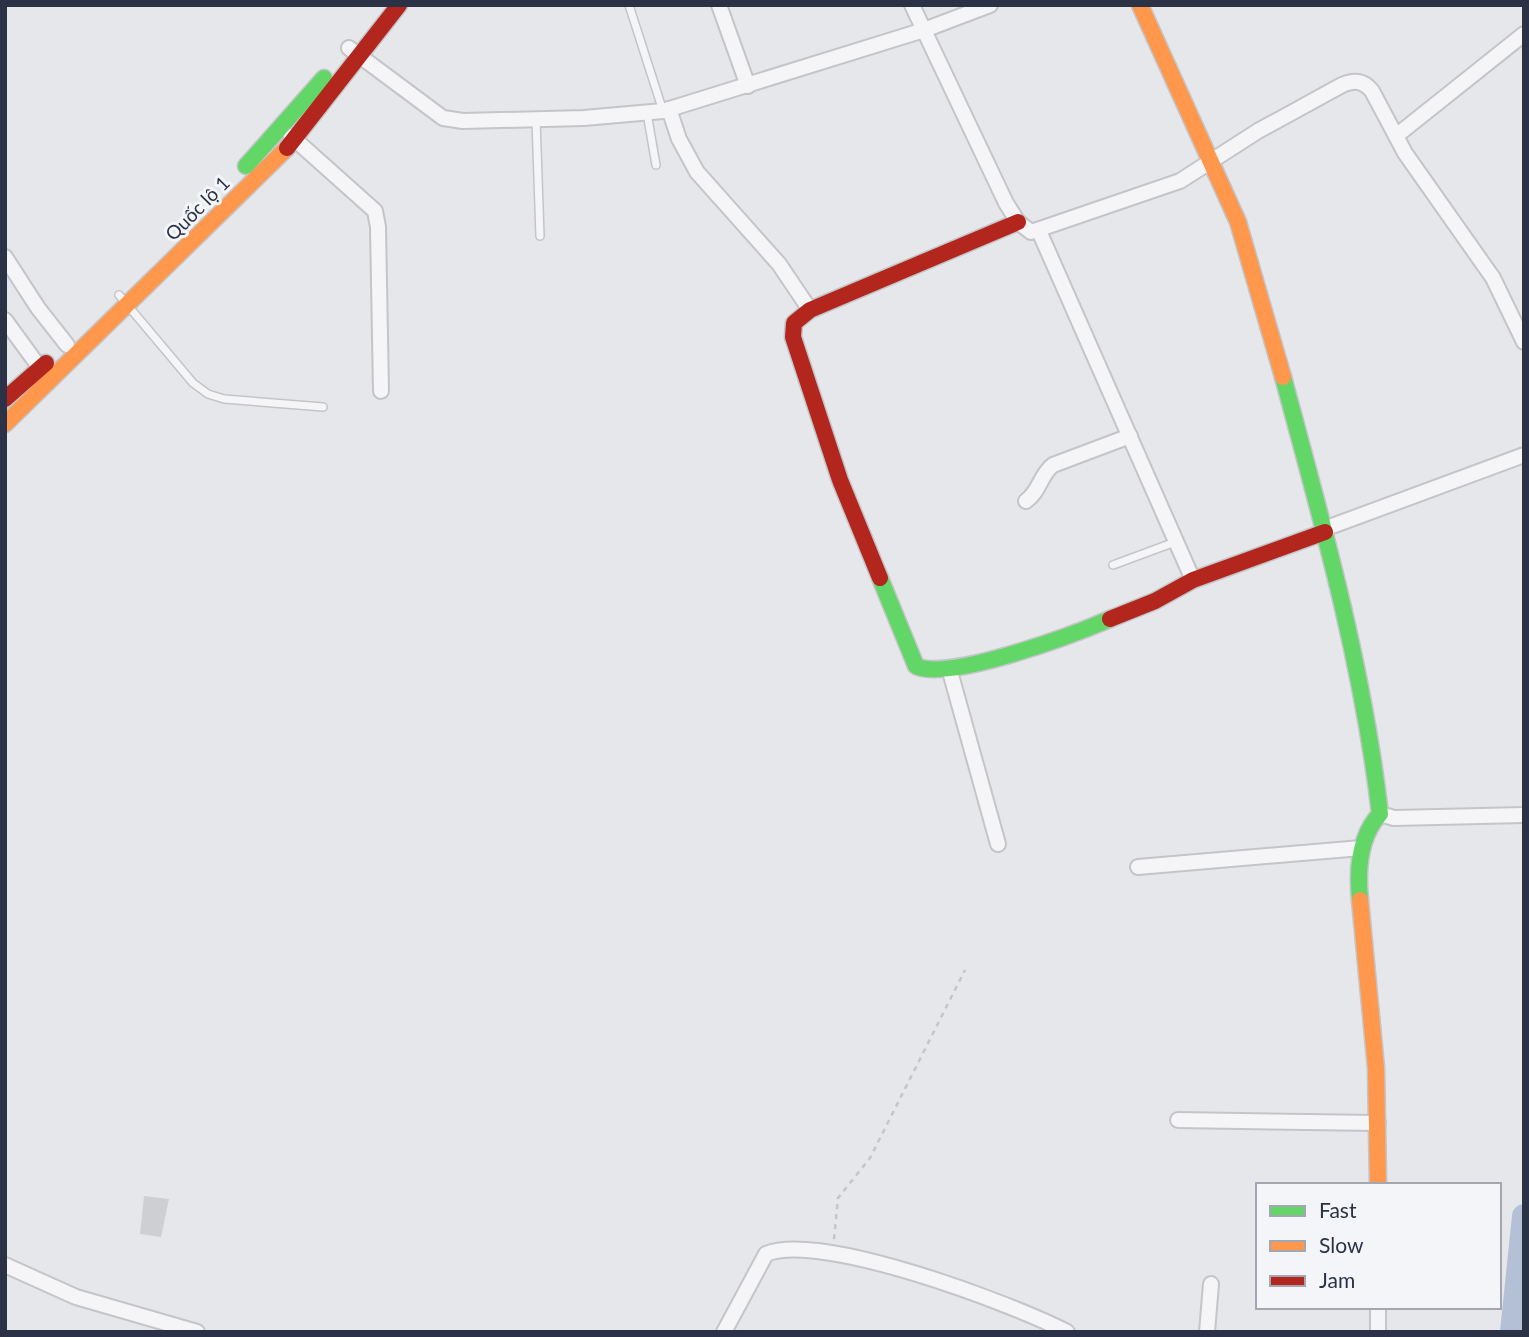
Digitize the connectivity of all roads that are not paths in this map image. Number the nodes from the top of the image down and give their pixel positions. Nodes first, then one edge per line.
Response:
1 (380, 5) edge
2 (399, 5) edge
3 (629, 5) edge
4 (719, 5) edge
5 (912, 5) edge
6 (990, 5) edge
7 (1140, 5) edge
8 (924, 30) junction
9 (1524, 34) edge
10 (355, 53) junction
11 (748, 86) junction
12 (666, 110) junction
13 (648, 113) junction
14 (536, 120) junction
15 (282, 129) junction
16 (1396, 135) junction
17 (295, 140) junction
18 (1210, 161) junction
19 (656, 165) dead end
20 (1018, 222) junction
21 (1039, 231) junction
22 (540, 236) dead end
23 (5, 257) edge
24 (123, 301) junction
25 (810, 310) junction
26 (5, 320) edge
27 (1524, 342) edge
28 (67, 345) junction
29 (40, 368) junction
30 (381, 391) dead end
31 (5, 400) edge
32 (323, 407) dead end
33 (5, 424) edge
34 (1130, 436) junction
35 (1524, 455) edge
36 (1026, 501) dead end
37 (1324, 531) junction
38 (1175, 542) junction
39 (1114, 565) dead end
40 (1193, 580) junction
41 (949, 667) junction
42 (1380, 814) junction
43 (1524, 814) edge
44 (998, 844) dead end
45 (1360, 848) junction
46 (1138, 867) dead end
47 (1178, 1120) dead end
48 (1378, 1123) junction
49 (1378, 1183) edge
50 (5, 1265) edge
51 (1211, 1284) dead end
52 (1378, 1309) edge
53 (1052, 1328) edge
54 (197, 1332) edge
55 (724, 1332) edge
56 (1067, 1332) edge
57 (1207, 1332) edge
58 (1378, 1332) edge

1 - 10 main road, Quốc lộ 1
2 - 10 main road, Quốc lộ 1
3 - 12 lane
4 - 11 street
5 - 8 street
6 - 8 street
7 - 18 main road
8 - 11 street
8 - 20 street
9 - 16 street
10 - 14 street
10 - 15 main road, Quốc lộ 1
10 - 17 main road, Quốc lộ 1
11 - 12 street
12 - 13 street
12 - 25 street
13 - 14 street
13 - 19 lane
14 - 22 lane
15 - 17 street
15 - 24 main road, Quốc lộ 1
16 - 18 street
16 - 27 street
17 - 24 main road, Quốc lộ 1
17 - 30 street
18 - 21 street
18 - 37 main road
20 - 21 street
20 - 25 main road
21 - 34 street
23 - 28 street
24 - 28 main road, Quốc lộ 1
24 - 32 lane
24 - 33 main road, Quốc lộ 1
25 - 41 main road
26 - 29 street
28 - 29 main road, Quốc lộ 1
29 - 31 main road, Quốc lộ 1
34 - 36 street
34 - 38 street
35 - 37 street
37 - 40 main road
37 - 42 main road
38 - 39 lane
38 - 40 street
40 - 41 main road
41 - 44 street
42 - 43 street
42 - 45 main road
45 - 46 street
45 - 48 main road
47 - 48 street
48 - 49 main road
50 - 54 street
51 - 57 street
52 - 58 street
53 - 55 street
53 - 56 street

